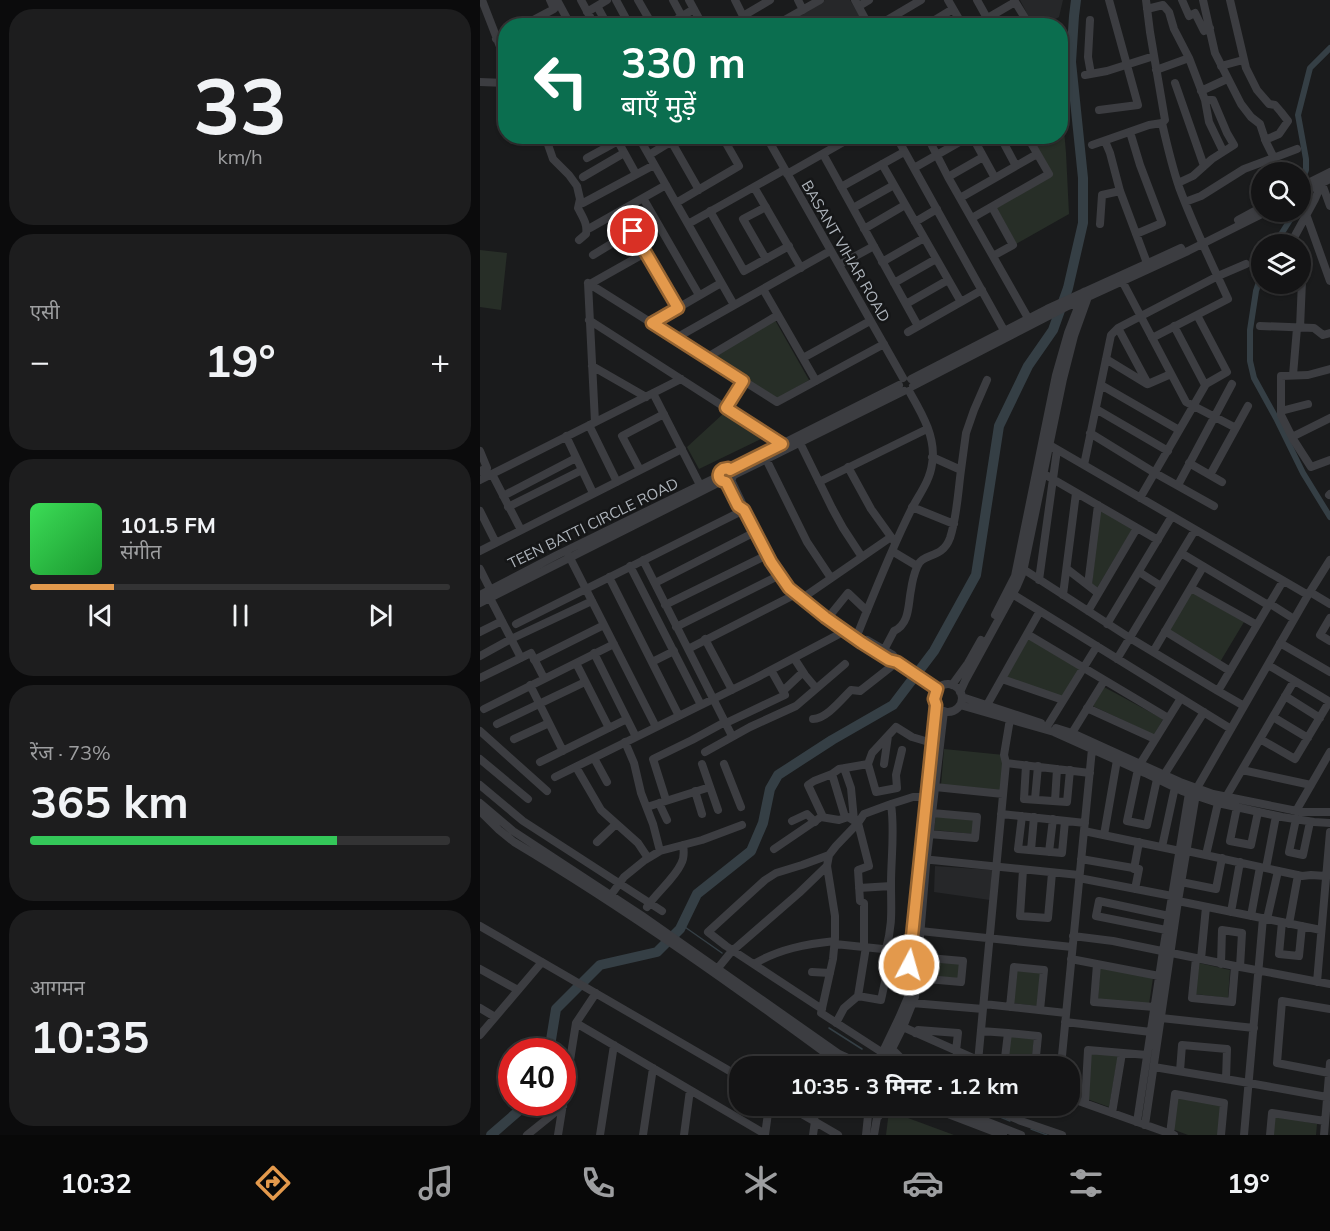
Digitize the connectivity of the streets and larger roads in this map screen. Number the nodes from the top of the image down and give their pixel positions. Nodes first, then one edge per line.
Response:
1 (482, 0) edge
2 (569, 0) edge
3 (581, 0) edge
4 (607, 0) edge
5 (616, 0) edge
6 (638, 0) edge
7 (673, 0) edge
8 (689, 0) edge
9 (735, 0) edge
10 (798, 0) edge
11 (820, 0) edge
12 (869, 0) edge
13 (921, 0) edge
14 (948, 0) edge
15 (976, 0) edge
16 (1109, 0) edge
17 (1182, 0) edge
18 (1203, 0) edge
19 (1230, 0) edge
20 (765, 1) edge
21 (1015, 1) edge
22 (555, 3) edge
23 (857, 3) edge
24 (1146, 4) edge
25 (597, 6) junction
26 (694, 9) junction
27 (803, 9) junction
28 (953, 9) junction
29 (587, 12) junction
30 (682, 16) junction
31 (791, 16) joint
32 (533, 18) edge
33 (565, 18) edge
34 (590, 18) edge
35 (604, 18) edge
36 (625, 18) edge
37 (648, 18) edge
38 (679, 18) edge
39 (699, 18) edge
40 (788, 18) edge
41 (865, 18) edge
42 (891, 18) edge
43 (938, 18) edge
44 (958, 18) edge
45 (987, 18) joint
46 (1025, 18) edge
47 (1090, 20) dead end
48 (1210, 28) junction
49 (496, 39) joint
50 (498, 44) edge
51 (1154, 56) junction
52 (1189, 58) junction
53 (1243, 60) junction
54 (1126, 65) junction
55 (1221, 66) junction
56 (1156, 70) junction
57 (1227, 79) junction
58 (480, 82) edge
59 (498, 83) edge
60 (1174, 83) dead end
61 (1201, 91) junction
62 (1099, 110) dead end
63 (1161, 123) junction
64 (1130, 132) junction
65 (1265, 140) junction
66 (1105, 141) junction
67 (548, 144) edge
68 (609, 144) edge
69 (620, 144) edge
70 (643, 144) edge
71 (666, 144) edge
72 (673, 144) edge
73 (729, 144) edge
74 (770, 144) edge
75 (840, 144) edge
76 (900, 144) edge
77 (931, 144) edge
78 (957, 144) edge
79 (976, 144) edge
80 (1004, 144) edge
81 (1031, 144) edge
82 (1092, 145) dead end
83 (1297, 149) dead end
84 (904, 152) junction
85 (624, 153) junction
86 (823, 154) junction
87 (1037, 154) junction
88 (649, 155) junction
89 (937, 155) junction
90 (983, 157) junction
91 (587, 158) dead end
92 (1275, 158) junction
93 (882, 164) junction
94 (654, 165) junction
95 (1016, 166) junction
96 (1204, 166) junction
97 (914, 168) junction
98 (786, 172) junction
99 (1330, 172) edge
100 (636, 174) junction
101 (583, 177) dead end
102 (948, 177) junction
103 (995, 178) junction
104 (1322, 180) edge
105 (1178, 183) junction
106 (894, 184) junction
107 (666, 185) junction
108 (754, 187) junction
109 (841, 187) junction
110 (699, 190) junction
111 (1120, 191) junction
112 (643, 198) junction
113 (960, 198) junction
114 (1185, 202) junction
115 (583, 203) dead end
116 (676, 203) junction
117 (905, 205) junction
118 (1311, 206) edge
119 (1330, 206) edge
120 (766, 207) junction
121 (992, 207) junction
122 (853, 208) junction
123 (937, 209) junction
124 (710, 212) junction
125 (1251, 213) edge
126 (654, 218) junction
127 (972, 218) junction
128 (1251, 219) edge
129 (915, 222) junction
130 (1309, 222) edge
131 (688, 224) junction
132 (1100, 224) dead end
133 (590, 228) dead end
134 (864, 229) junction
135 (633, 231) junction
136 (1136, 234) junction
137 (924, 238) junction
138 (579, 240) dead end
139 (1201, 241) junction
140 (789, 246) junction
141 (874, 246) junction
142 (830, 251) junction
143 (645, 253) junction
144 (593, 255) dead end
145 (993, 256) junction
146 (766, 259) junction
147 (936, 259) junction
148 (882, 262) junction
149 (1148, 263) junction
150 (1246, 264) dead end
151 (839, 265) junction
152 (801, 268) junction
153 (1218, 276) junction
154 (1121, 279) junction
155 (948, 280) junction
156 (1330, 281) edge
157 (721, 282) junction
158 (894, 283) junction
159 (590, 284) junction
160 (763, 289) junction
161 (982, 290) junction
162 (1301, 294) edge
163 (699, 296) junction
164 (1081, 296) junction
165 (961, 302) junction
166 (906, 304) junction
167 (734, 305) junction
168 (678, 308) junction
169 (1046, 313) junction
170 (778, 315) junction
171 (1197, 315) junction
172 (1141, 317) junction
173 (1028, 318) junction
174 (589, 320) junction
175 (870, 321) junction
176 (652, 323) junction
177 (918, 326) junction
178 (1174, 326) junction
179 (1260, 326) dead end
180 (1118, 328) junction
181 (1298, 328) junction
182 (908, 332) dead end
183 (1330, 333) edge
184 (1006, 334) junction
185 (676, 338) junction
186 (1152, 338) junction
187 (884, 344) junction
188 (706, 358) junction
189 (802, 358) junction
190 (1106, 359) junction
191 (592, 366) junction
192 (1330, 369) edge
193 (1171, 374) junction
194 (1293, 375) junction
195 (681, 379) junction
196 (987, 380) dead end
197 (743, 381) junction
198 (816, 381) junction
199 (1148, 384) junction
200 (1233, 384) dead end
201 (906, 385) junction
202 (1101, 385) junction
203 (1205, 385) junction
204 (650, 395) junction
205 (1308, 404) dead end
206 (1194, 406) junction
207 (1248, 406) dead end
208 (726, 408) junction
209 (1096, 409) junction
210 (1281, 411) junction
211 (664, 414) junction
212 (1215, 417) junction
213 (1330, 418) edge
214 (592, 423) junction
215 (1236, 428) junction
216 (927, 429) junction
217 (1179, 430) junction
218 (1090, 434) junction
219 (566, 436) junction
220 (1292, 436) junction
221 (800, 442) junction
222 (782, 444) junction
223 (1050, 445) junction
224 (682, 449) junction
225 (1168, 451) junction
226 (480, 452) edge
227 (932, 457) junction
228 (576, 458) junction
229 (766, 459) junction
230 (1330, 460) edge
231 (1190, 463) junction
232 (1084, 465) junction
233 (848, 468) junction
234 (582, 470) junction
235 (640, 470) junction
236 (961, 470) junction
237 (480, 471) edge
238 (1155, 473) junction
239 (492, 474) junction
240 (1044, 474) junction
241 (1210, 475) junction
242 (727, 478) junction
243 (1053, 479) junction
244 (480, 480) edge
245 (617, 482) junction
246 (819, 482) junction
247 (1222, 482) dead end
248 (700, 485) junction
249 (1178, 485) junction
250 (1076, 493) junction
251 (593, 494) junction
252 (503, 496) junction
253 (1140, 498) junction
254 (1098, 506) junction
255 (1214, 506) dead end
256 (508, 507) junction
257 (912, 507) junction
258 (744, 510) junction
259 (480, 511) edge
260 (1172, 516) junction
261 (954, 524) junction
262 (1137, 528) junction
263 (520, 530) junction
264 (1195, 530) junction
265 (755, 532) junction
266 (1158, 540) junction
267 (496, 543) junction
268 (893, 544) junction
269 (480, 551) edge
270 (1181, 553) junction
271 (568, 554) junction
272 (767, 555) junction
273 (862, 556) junction
274 (643, 560) junction
275 (1330, 560) edge
276 (630, 566) junction
277 (917, 566) junction
278 (1020, 567) junction
279 (1203, 567) junction
280 (480, 569) edge
281 (1067, 569) junction
282 (1138, 572) junction
283 (780, 575) junction
284 (609, 577) junction
285 (831, 578) junction
286 (1039, 580) junction
287 (1283, 581) junction
288 (655, 584) junction
289 (1088, 585) junction
290 (1161, 586) junction
291 (1191, 588) junction
292 (586, 589) junction
293 (1010, 592) junction
294 (490, 593) junction
295 (1098, 593) junction
296 (1309, 594) junction
297 (480, 595) edge
298 (1063, 595) junction
299 (799, 596) junction
300 (592, 601) junction
301 (480, 603) edge
302 (1269, 604) junction
303 (1330, 604) edge
304 (665, 605) junction
305 (867, 610) junction
306 (1040, 611) junction
307 (1088, 611) junction
308 (1330, 618) edge
309 (827, 619) junction
310 (1294, 619) junction
311 (502, 621) junction
312 (516, 624) dead end
313 (604, 624) junction
314 (1107, 624) junction
315 (1257, 625) junction
316 (676, 627) junction
317 (845, 631) junction
318 (1165, 631) junction
319 (480, 632) edge
320 (1027, 634) junction
321 (1130, 638) junction
322 (511, 639) junction
323 (705, 639) junction
324 (856, 639) junction
325 (1330, 641) edge
326 (1280, 643) junction
327 (614, 644) junction
328 (1097, 646) junction
329 (688, 648) junction
330 (884, 650) junction
331 (674, 651) junction
332 (1153, 652) junction
333 (594, 653) junction
334 (480, 656) edge
335 (520, 658) junction
336 (794, 658) junction
337 (1117, 659) junction
338 (534, 660) junction
339 (652, 662) junction
340 (897, 662) junction
341 (576, 663) junction
342 (845, 664) dead end
343 (1268, 665) junction
344 (1083, 668) junction
345 (771, 670) junction
346 (1230, 671) junction
347 (802, 672) junction
348 (1330, 672) edge
349 (480, 678) edge
350 (544, 678) junction
351 (1002, 679) junction
352 (585, 681) junction
353 (1104, 681) junction
354 (1294, 681) junction
355 (952, 685) junction
356 (530, 686) junction
357 (935, 687) junction
358 (816, 688) junction
359 (732, 690) junction
360 (783, 691) junction
361 (1218, 691) junction
362 (1285, 696) junction
363 (961, 698) junction
364 (1181, 698) junction
365 (713, 699) junction
366 (1063, 700) junction
367 (1330, 702) edge
368 (539, 704) junction
369 (701, 705) junction
370 (936, 705) junction
371 (987, 705) junction
372 (1244, 706) junction
373 (1087, 708) junction
374 (484, 709) dead end
375 (944, 711) junction
376 (1204, 712) junction
377 (679, 716) junction
378 (1273, 717) junction
379 (1168, 718) junction
380 (1320, 718) junction
381 (627, 719) junction
382 (813, 719) dead end
383 (1010, 719) junction
384 (725, 722) junction
385 (549, 723) junction
386 (497, 724) dead end
387 (1048, 725) junction
388 (656, 727) junction
389 (609, 728) junction
390 (1231, 729) junction
391 (1072, 733) junction
392 (481, 735) edge
393 (732, 736) junction
394 (888, 736) junction
395 (636, 737) junction
396 (1308, 738) junction
397 (514, 739) dead end
398 (1260, 739) junction
399 (1155, 740) junction
400 (625, 742) junction
401 (932, 743) junction
402 (1092, 748) junction
403 (902, 750) dead end
404 (563, 751) junction
405 (705, 752) dead end
406 (1330, 752) edge
407 (594, 758) junction
408 (480, 759) edge
409 (1117, 760) junction
410 (540, 762) dead end
411 (1006, 763) junction
412 (702, 764) dead end
413 (724, 764) dead end
414 (868, 764) junction
415 (884, 764) dead end
416 (1026, 765) junction
417 (1038, 766) junction
418 (576, 767) junction
419 (1139, 767) junction
420 (844, 768) junction
421 (1058, 769) junction
422 (1070, 770) junction
423 (1242, 770) junction
424 (1090, 772) junction
425 (832, 774) junction
426 (555, 777) dead end
427 (1161, 777) junction
428 (608, 782) dead end
429 (480, 785) edge
430 (1311, 785) junction
431 (710, 787) junction
432 (1175, 787) junction
433 (547, 791) dead end
434 (695, 791) junction
435 (1194, 792) junction
436 (932, 793) junction
437 (1003, 794) junction
438 (1226, 797) junction
439 (528, 798) dead end
440 (1035, 800) junction
441 (1055, 801) junction
442 (480, 802) edge
443 (663, 802) junction
444 (1218, 803) junction
445 (891, 804) junction
446 (647, 807) junction
447 (741, 807) dead end
448 (1237, 807) junction
449 (717, 810) dead end
450 (480, 811) edge
451 (1330, 811) edge
452 (1257, 812) junction
453 (932, 813) junction
454 (702, 814) dead end
455 (1002, 814) junction
456 (1296, 815) junction
457 (1022, 816) junction
458 (1276, 816) junction
459 (1034, 817) junction
460 (1053, 819) junction
461 (667, 820) dead end
462 (819, 820) junction
463 (852, 820) junction
464 (792, 821) dead end
465 (1065, 821) junction
466 (1310, 822) junction
467 (1330, 822) edge
468 (616, 824) junction
469 (742, 825) dead end
470 (1084, 827) junction
471 (1330, 832) edge
472 (929, 834) junction
473 (1104, 836) junction
474 (597, 842) dead end
475 (1139, 842) junction
476 (683, 845) junction
477 (1162, 847) junction
478 (774, 849) dead end
479 (1031, 850) junction
480 (660, 851) junction
481 (1183, 851) junction
482 (1049, 852) junction
483 (828, 855) junction
484 (1206, 855) junction
485 (648, 858) junction
486 (1222, 858) junction
487 (1081, 859) junction
488 (923, 860) junction
489 (1240, 862) junction
490 (827, 866) junction
491 (997, 867) junction
492 (1263, 867) junction
493 (1134, 868) junction
494 (1023, 870) junction
495 (1278, 871) junction
496 (1052, 873) junction
497 (1298, 875) junction
498 (1326, 876) junction
499 (1079, 877) junction
500 (1181, 882) junction
501 (619, 884) junction
502 (891, 886) junction
503 (859, 888) junction
504 (1135, 889) junction
505 (611, 895) junction
506 (1175, 899) junction
507 (649, 903) junction
508 (1206, 907) junction
509 (662, 911) dead end
510 (1231, 912) junction
511 (1169, 915) junction
512 (1251, 916) junction
513 (640, 917) junction
514 (1265, 919) junction
515 (1285, 923) junction
516 (480, 926) edge
517 (1302, 926) junction
518 (1166, 930) junction
519 (1321, 930) junction
520 (920, 931) junction
521 (1073, 936) junction
522 (990, 939) junction
523 (835, 942) junction
524 (865, 947) junction
525 (1072, 947) junction
526 (889, 949) junction
527 (686, 950) junction
528 (733, 951) junction
529 (1167, 952) junction
530 (914, 954) junction
531 (1071, 959) junction
532 (1198, 959) junction
533 (542, 962) junction
534 (754, 964) junction
535 (1097, 964) junction
536 (1221, 964) junction
537 (1238, 967) junction
538 (718, 968) junction
539 (480, 969) edge
540 (1259, 971) junction
541 (812, 972) dead end
542 (830, 973) junction
543 (1159, 976) junction
544 (916, 978) junction
545 (1317, 982) junction
546 (1330, 984) edge
547 (518, 990) junction
548 (594, 992) junction
549 (858, 996) junction
550 (912, 1003) junction
551 (983, 1006) junction
552 (1010, 1007) junction
553 (1154, 1007) junction
554 (480, 1008) edge
555 (822, 1010) junction
556 (1040, 1010) junction
557 (1330, 1010) edge
558 (495, 1017) junction
559 (1066, 1018) junction
560 (1161, 1018) junction
561 (576, 1023) junction
562 (836, 1023) junction
563 (903, 1027) junction
564 (1254, 1028) junction
565 (981, 1030) junction
566 (1150, 1032) junction
567 (915, 1033) junction
568 (1008, 1033) junction
569 (480, 1035) edge
570 (574, 1038) edge
571 (614, 1045) junction
572 (887, 1051) junction
573 (956, 1051) junction
574 (1122, 1053) junction
575 (1147, 1055) junction
576 (829, 1056) edge
577 (843, 1056) edge
578 (883, 1056) edge
579 (887, 1056) edge
580 (890, 1056) edge
581 (894, 1056) edge
582 (966, 1056) edge
583 (979, 1056) edge
584 (1005, 1056) edge
585 (1036, 1056) edge
586 (1062, 1056) edge
587 (1330, 1063) edge
588 (1154, 1067) junction
589 (653, 1068) junction
590 (729, 1071) edge
591 (1180, 1071) junction
592 (1329, 1073) edge
593 (1226, 1079) junction
594 (1249, 1083) junction
595 (690, 1090) junction
596 (1327, 1097) junction
597 (1080, 1102) edge
598 (1085, 1104) junction
599 (1112, 1113) junction
600 (551, 1116) edge
601 (561, 1116) edge
602 (768, 1116) edge
603 (806, 1116) edge
604 (869, 1116) edge
605 (953, 1116) edge
606 (972, 1116) edge
607 (1010, 1116) edge
608 (877, 1118) edge
609 (815, 1121) junction
610 (1325, 1121) junction
611 (1141, 1123) junction
612 (765, 1134) edge
613 (1172, 1134) edge
614 (527, 1135) edge
615 (558, 1135) edge
616 (600, 1135) edge
617 (643, 1135) edge
618 (684, 1135) edge
619 (813, 1135) edge
620 (838, 1135) edge
621 (866, 1135) edge
622 (874, 1135) edge
623 (1003, 1135) edge
624 (1021, 1135) edge
625 (1062, 1135) edge
626 (1221, 1135) edge
627 (1244, 1135) edge
628 (1270, 1135) edge
629 (1324, 1135) edge

1 - 49 street
2 - 22 street
3 - 29 street
4 - 25 street
5 - 36 street
6 - 37 street
7 - 30 street
8 - 26 street
9 - 20 street
10 - 27 street
11 - 27 street
12 - 23 street
13 - 42 street
14 - 28 street
15 - 45 street
16 - 54 street
17 - 48 street
18 - 48 street
19 - 53 street
21 - 45 street
21 - 46 street
22 - 32 street
22 - 33 street
23 - 41 street
24 - 51 street
24 - 52 street
25 - 29 street
25 - 35 street
26 - 30 street
26 - 39 street
27 - 31 street
28 - 43 street
28 - 44 street
29 - 34 street
30 - 38 street
31 - 40 street
47 - 54 street
48 - 55 street
49 - 50 street
51 - 54 street
51 - 56 street
52 - 56 street
52 - 61 street
53 - 55 street
53 - 65 street
54 - 62 street
55 - 57 street
56 - 63 street
57 - 61 street
57 - 65 street
58 - 59 street
60 - 96 street
61 - 96 street
63 - 64 street
63 - 105 street
64 - 66 street
64 - 136 street
65 - 92 street
66 - 82 street
66 - 111 street
67 - 138 street
68 - 91 street
69 - 85 street
70 - 88 street
71 - 88 street
72 - 110 street
73 - 110 street
74 - 98 street, BASANT VIHAR ROAD
75 - 86 street
76 - 84 street
77 - 89 street
78 - 89 street
79 - 90 street
80 - 95 street
81 - 87 street
83 - 92 street
84 - 93 street
84 - 97 street
85 - 100 street
85 - 101 street
86 - 98 street
86 - 109 street
87 - 95 street
87 - 121 street
88 - 94 street
89 - 97 street
89 - 102 street
90 - 102 street
90 - 103 street
92 - 114 street
93 - 106 street
93 - 109 street
94 - 100 street
94 - 107 street
95 - 103 street
96 - 105 street
97 - 123 street
98 - 108 street
98 - 142 street, BASANT VIHAR ROAD
99 - 104 street
100 - 115 street
102 - 113 street
103 - 113 street
104 - 118 street
104 - 119 street
105 - 114 street
106 - 117 street
106 - 122 street
107 - 112 street
107 - 116 street
108 - 120 street
108 - 124 street
109 - 122 street
110 - 116 street
111 - 132 street
111 - 136 street
112 - 126 street
112 - 133 street
113 - 127 street
114 - 139 street
116 - 131 street
117 - 129 street
117 - 134 street
120 - 140 street
120 - 146 street
121 - 127 street
121 - 145 street
122 - 134 street
123 - 129 street
123 - 161 street
124 - 131 street
124 - 146 street
125 - 139 street
126 - 135 street
126 - 163 street
127 - 145 street
128 - 139 street
129 - 137 street
130 - 156 street
131 - 157 street
134 - 141 street
135 - 143 street
135 - 144 street
136 - 149 street
137 - 147 street
137 - 148 street
139 - 149 street
139 - 153 street
139 - 154 street
140 - 146 street
140 - 152 street
141 - 148 street
141 - 151 street
142 - 151 street, BASANT VIHAR ROAD
142 - 152 street
143 - 159 street
143 - 168 street
145 - 173 street
147 - 155 street
147 - 158 street
148 - 158 street
149 - 154 street
150 - 153 street
151 - 175 street, BASANT VIHAR ROAD
152 - 160 street
153 - 171 street
153 - 172 street
154 - 164 street
154 - 172 street
155 - 165 street
155 - 166 street
157 - 163 street
157 - 167 street
158 - 166 street
159 - 174 street
159 - 176 street
160 - 167 street
160 - 170 street
161 - 165 street
161 - 184 street
162 - 181 street
163 - 168 street
164 - 169 street
164 - 169 street
164 - 223 street
165 - 177 street
166 - 177 street
167 - 185 street
168 - 176 street
169 - 173 street
169 - 184 street
170 - 188 street
170 - 189 street
171 - 178 street
171 - 203 street
172 - 180 street
172 - 186 street
173 - 184 street
174 - 191 street
174 - 195 street
175 - 187 street, BASANT VIHAR ROAD
175 - 189 street
176 - 185 street
177 - 182 street
178 - 186 street
178 - 203 street
179 - 181 street
180 - 190 street
180 - 199 street
181 - 183 street
181 - 194 street
184 - 201 street
185 - 188 street
186 - 193 street
187 - 198 street
187 - 201 street, BASANT VIHAR ROAD
188 - 197 street
189 - 198 street
190 - 199 street
190 - 202 street
191 - 204 street
191 - 214 street
192 - 194 street
193 - 199 street
193 - 206 street
194 - 210 street
195 - 204 street
195 - 208 street
196 - 236 street
197 - 198 street
197 - 208 street
200 - 212 street
201 - 216 street, BASANT VIHAR ROAD
201 - 221 street
201 - 222 street
202 - 209 street
202 - 217 street
203 - 206 street
204 - 211 street
204 - 214 street
205 - 210 street
206 - 212 street
206 - 217 street
207 - 215 street
208 - 222 street
209 - 218 street
209 - 225 street
210 - 220 street
211 - 224 street
211 - 235 street
212 - 215 street
212 - 231 street
213 - 220 street
214 - 219 street
214 - 245 street
215 - 241 street
216 - 227 street, BASANT VIHAR ROAD
216 - 233 street
217 - 225 street
218 - 232 street
218 - 238 street
219 - 228 street
219 - 239 street
220 - 230 street
221 - 229 street
221 - 246 street
222 - 242 street
223 - 232 street
223 - 240 street
223 - 243 street
223 - 278 street
224 - 235 street
224 - 248 street
225 - 238 street
226 - 237 street
227 - 236 street
227 - 257 street
228 - 234 street
228 - 252 street
229 - 242 street
229 - 285 street
231 - 241 street
231 - 249 street
232 - 253 street
233 - 246 street
233 - 268 street
234 - 251 street
234 - 256 street
235 - 245 street
236 - 261 street
238 - 249 street
238 - 253 street
239 - 244 street
239 - 252 street
240 - 243 street
240 - 278 street
241 - 247 street
242 - 248 street, TEEN BATTI CIRCLE ROAD
242 - 258 street
242 - 271 street
243 - 250 street
243 - 286 street
245 - 251 street
246 - 273 street
248 - 271 street, TEEN BATTI CIRCLE ROAD
249 - 255 street
250 - 254 street
250 - 281 street
251 - 263 street
252 - 256 street
253 - 260 street
254 - 262 street
254 - 289 street
256 - 263 street
257 - 261 street
257 - 268 street
258 - 265 street
258 - 274 street
259 - 267 street
260 - 264 street
260 - 266 street
261 - 277 street
262 - 266 street
262 - 295 street
263 - 267 street
264 - 270 street
264 - 287 street
265 - 272 street
265 - 288 street
266 - 282 street
267 - 269 street
268 - 273 street
268 - 277 street
268 - 305 street
270 - 279 street
270 - 290 street
271 - 292 street
271 - 294 street, TEEN BATTI CIRCLE ROAD
272 - 283 street
272 - 304 street
273 - 285 street
274 - 276 street
274 - 288 street
275 - 296 street
276 - 284 street
276 - 331 street
277 - 330 street
278 - 286 street
278 - 293 street
279 - 291 street
279 - 302 street
280 - 294 street
281 - 289 street
281 - 298 street
282 - 290 street
282 - 314 street
283 - 299 street
283 - 316 street
284 - 292 street
284 - 339 street
285 - 299 street
286 - 298 street
287 - 296 street
287 - 302 street
288 - 304 street
289 - 295 street
290 - 321 street
291 - 315 street
291 - 318 street
292 - 300 street
292 - 312 street
293 - 306 street
293 - 355 street
293 - 363 street
294 - 297 street, TEEN BATTI CIRCLE ROAD
294 - 301 street
294 - 311 street
295 - 307 street
296 - 303 street
296 - 310 street
298 - 307 street
299 - 309 street
299 - 323 street
300 - 313 street
300 - 322 street
302 - 310 street
302 - 315 street
304 - 316 street
305 - 309 street
305 - 324 street
306 - 320 street
306 - 328 street
307 - 314 street
308 - 325 street
309 - 317 street
310 - 326 street
311 - 319 street
311 - 322 street
313 - 327 street
313 - 338 street
314 - 321 street
315 - 346 street
316 - 329 street
317 - 324 street
317 - 336 street
318 - 332 street
318 - 346 street
320 - 344 street
320 - 351 street
321 - 332 street
321 - 337 street
322 - 334 street
322 - 335 street
323 - 329 street
323 - 359 street
324 - 330 street
324 - 340 street
326 - 343 street
326 - 348 street
327 - 333 street
327 - 388 street
328 - 337 street
328 - 344 street
329 - 365 street
330 - 340 street
331 - 339 street
331 - 369 street
332 - 361 street
333 - 341 street
333 - 381 street
335 - 338 street
335 - 349 street
336 - 345 street
336 - 347 street
337 - 364 street
338 - 350 street
339 - 377 street
340 - 357 street
340 - 382 street
341 - 350 street
341 - 352 street
342 - 358 street
343 - 354 street
343 - 372 street
344 - 353 street
344 - 366 street
345 - 359 street
345 - 360 street
346 - 361 street
347 - 358 street
347 - 360 street
350 - 356 street
351 - 366 street
351 - 371 street
352 - 368 street
352 - 389 street
353 - 373 street
353 - 379 street
354 - 362 street
354 - 367 street
355 - 357 street
355 - 363 street
356 - 368 street
356 - 374 street
357 - 370 street
358 - 393 street
359 - 365 street
360 - 384 street
361 - 372 street
362 - 378 street
362 - 380 street
363 - 371 street
363 - 375 street
363 - 383 street
364 - 376 street
364 - 379 street
365 - 369 street
365 - 384 street
366 - 387 street
367 - 380 street
368 - 385 street
368 - 386 street
369 - 377 street
370 - 375 street
370 - 401 street
371 - 387 street
372 - 390 street
373 - 391 street
373 - 399 street
375 - 436 street
376 - 390 street
376 - 427 street
377 - 388 street
378 - 396 street
378 - 398 street
379 - 399 street
380 - 396 street
381 - 389 street
381 - 395 street
383 - 402 street
383 - 411 street
384 - 393 street
384 - 443 street
385 - 397 street
385 - 404 street
387 - 391 street
388 - 395 street
389 - 404 street
390 - 435 street
391 - 419 street
392 - 433 street
393 - 405 street
394 - 401 street
394 - 414 street
394 - 415 street
395 - 400 street
396 - 398 street
398 - 423 street
399 - 419 street
400 - 407 street
400 - 446 street
401 - 436 street
402 - 409 street
402 - 424 street
403 - 414 street
404 - 410 street
406 - 430 street
407 - 418 street
407 - 428 street
408 - 439 street
409 - 419 street
409 - 473 street
411 - 416 street
411 - 437 street
412 - 431 street
413 - 447 street
414 - 420 street
416 - 417 street
416 - 440 street
417 - 421 street
417 - 440 street
418 - 426 street
418 - 468 street
419 - 427 street
419 - 427 street
420 - 425 street
420 - 463 street
421 - 422 street
421 - 441 street
422 - 424 street
422 - 441 street
423 - 430 street
423 - 438 street
424 - 470 street
425 - 462 street
425 - 463 street
427 - 432 street
427 - 435 street
429 - 501 street
430 - 456 street
431 - 434 street
431 - 449 street
432 - 435 street
432 - 477 street
434 - 443 street
434 - 454 street
435 - 438 street
435 - 444 street
435 - 481 street
436 - 437 street
436 - 445 street
436 - 453 street
436 - 488 street
437 - 455 street
438 - 456 street
440 - 441 street
442 - 505 street
443 - 446 street
443 - 461 street
444 - 448 street
444 - 484 street
445 - 463 street
445 - 502 street
446 - 480 street
448 - 452 street
448 - 452 street
450 - 513 street
451 - 456 street
451 - 467 street
452 - 458 street
453 - 472 street
453 - 472 street
455 - 457 street
455 - 491 street
456 - 458 street
456 - 466 street
456 - 466 street
457 - 459 street
457 - 479 street
458 - 492 street
459 - 460 street
459 - 479 street
460 - 465 street
460 - 482 street
462 - 463 street
462 - 464 street
462 - 478 street
463 - 483 street
463 - 503 street
465 - 470 street
465 - 482 street
466 - 467 street
468 - 474 street
468 - 485 street
469 - 476 street
470 - 473 street
470 - 487 street
471 - 498 street
472 - 488 street
473 - 475 street
475 - 477 street
475 - 493 street
476 - 480 street
476 - 507 street
477 - 481 street
479 - 482 street
480 - 485 street
481 - 484 street
481 - 500 street
481 - 506 street
483 - 490 street
483 - 528 street
484 - 486 street
485 - 501 street
486 - 489 street
486 - 500 street
487 - 493 street
487 - 499 street
488 - 491 street
488 - 520 street
488 - 530 street
489 - 492 street
489 - 510 street
490 - 523 street
490 - 528 street
491 - 494 street
491 - 522 street
492 - 495 street
492 - 512 street
493 - 504 street
494 - 496 street
494 - 496 street
495 - 497 street
495 - 514 street
496 - 499 street
497 - 498 street
497 - 515 street
498 - 519 street
499 - 504 street
499 - 521 street
500 - 506 street
501 - 505 street
501 - 507 street
502 - 503 street
502 - 526 street
503 - 524 street
504 - 506 street
505 - 513 street
506 - 508 street
506 - 511 street
506 - 529 street
507 - 509 street
507 - 513 street
508 - 510 street
508 - 532 street
510 - 512 street
511 - 518 street
511 - 518 street
512 - 514 street
513 - 527 street
514 - 515 street
514 - 540 street
515 - 517 street
515 - 517 street
516 - 533 street
517 - 519 street
518 - 529 street
519 - 545 street
520 - 522 street
520 - 530 street
521 - 525 street
521 - 529 street
522 - 525 street
522 - 551 street
523 - 524 street
523 - 534 street
523 - 542 street
524 - 526 street
524 - 549 street
525 - 531 street
526 - 530 street
526 - 549 street
527 - 538 street
527 - 576 street
528 - 534 street
528 - 538 street
529 - 532 street
529 - 543 street
529 - 560 street
530 - 544 street
530 - 544 street
530 - 572 street
531 - 535 street
531 - 559 street
532 - 536 street
532 - 537 street
533 - 547 street
533 - 548 street
534 - 555 street
535 - 543 street
535 - 553 street
536 - 537 street
536 - 537 street
537 - 540 street
538 - 577 street
539 - 547 street
540 - 545 street
540 - 564 street
541 - 542 street
542 - 555 street
543 - 553 street
544 - 550 street
545 - 546 street
547 - 558 street
548 - 561 street
548 - 590 street
549 - 562 street
550 - 551 street
550 - 563 street
551 - 552 street
551 - 565 street
552 - 556 street
552 - 556 street
553 - 566 street
554 - 558 street
555 - 562 street
556 - 559 street
557 - 592 street
558 - 569 street
559 - 566 street
559 - 586 street
560 - 564 street
560 - 588 street
561 - 570 street
561 - 571 street
562 - 572 street
563 - 567 street
563 - 572 street
564 - 594 street
565 - 568 street
565 - 583 street
566 - 575 street
567 - 573 street
567 - 573 street
568 - 584 street
568 - 585 street
571 - 589 street
571 - 616 street
572 - 578 street
572 - 579 street
572 - 580 street
572 - 581 street
573 - 582 street
574 - 575 street
574 - 598 street
574 - 599 street
575 - 611 street
587 - 592 street
588 - 591 street
588 - 611 street
589 - 595 street
589 - 617 street
591 - 593 street
591 - 593 street
592 - 596 street
593 - 594 street
594 - 596 street
594 - 627 street
595 - 612 street
595 - 618 street
596 - 610 street
597 - 598 street
598 - 599 street
599 - 611 street
600 - 614 street
601 - 615 street
602 - 612 street
603 - 609 street
604 - 621 street
605 - 623 street
606 - 624 street
607 - 625 street
608 - 622 street
609 - 619 street
609 - 620 street
610 - 628 street
610 - 629 street
611 - 613 street
613 - 626 street

